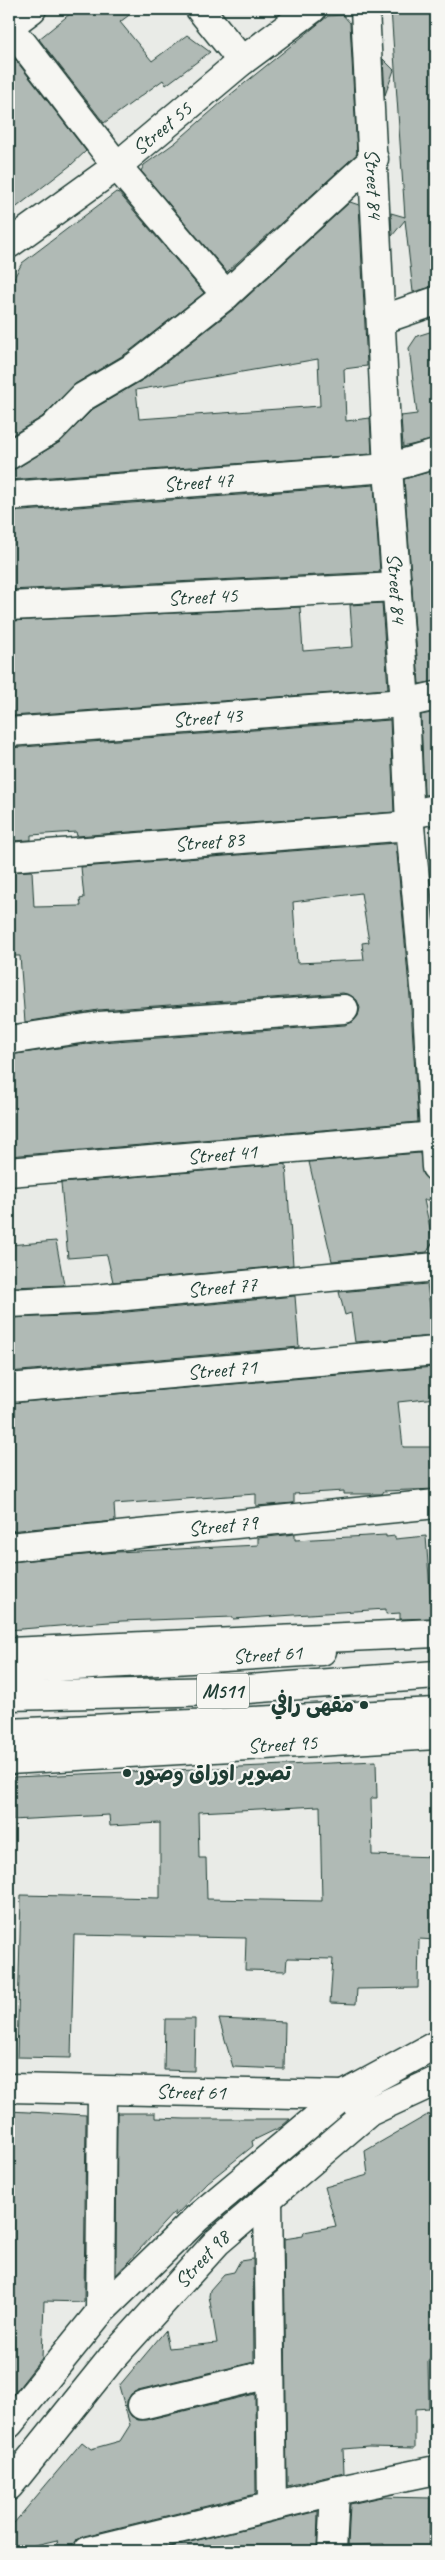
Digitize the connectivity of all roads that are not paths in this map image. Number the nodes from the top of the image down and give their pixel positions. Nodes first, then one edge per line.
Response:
1 (32, 9) edge
2 (200, 9) edge
3 (312, 9) edge
4 (365, 9) edge
5 (12, 39) edge
6 (242, 61) junction
7 (374, 159) junction
8 (117, 166) junction
9 (9, 244) edge
10 (226, 294) junction
11 (436, 301) edge
12 (382, 320) junction
13 (436, 454) edge
14 (9, 455) edge
15 (388, 468) junction
16 (9, 496) edge
17 (397, 587) junction
18 (9, 606) edge
19 (436, 696) edge
20 (405, 703) junction
21 (9, 732) edge
22 (419, 816) edge
23 (9, 857) edge
24 (427, 904) edge
25 (432, 1008) edge
26 (344, 1010) dead end
27 (9, 1040) edge
28 (435, 1136) edge
29 (436, 1167) edge
30 (9, 1172) edge
31 (436, 1267) edge
32 (9, 1303) edge
33 (436, 1351) edge
34 (9, 1388) edge
35 (436, 1504) edge
36 (9, 1547) edge
37 (436, 1633) edge
38 (436, 1644) edge
39 (9, 1652) edge
40 (9, 1670) edge
41 (436, 1675) edge
42 (9, 1696) edge
43 (436, 1712) edge
44 (9, 1733) edge
45 (436, 1735) edge
46 (9, 1760) edge
47 (436, 2044) edge
48 (436, 2081) edge
49 (9, 2088) edge
50 (102, 2091) junction
51 (344, 2095) junction
52 (369, 2112) junction
53 (268, 2198) junction
54 (100, 2312) junction
55 (270, 2374) junction
56 (142, 2405) dead end
57 (9, 2424) edge
58 (436, 2470) edge
59 (9, 2486) edge
60 (335, 2491) junction
61 (272, 2506) junction
62 (88, 2551) edge
63 (332, 2551) edge

1 - 5 main road
2 - 6 main road
3 - 6 main road, Street 55
4 - 7 main road, Street 84
5 - 8 main road
6 - 8 main road, Street 55
7 - 10 main road
7 - 12 main road, Street 84
8 - 9 main road, Street 55
8 - 10 main road
10 - 14 main road
11 - 12 main road
12 - 15 main road, Street 84
13 - 15 main road, Street 47
15 - 16 main road, Street 47
15 - 17 main road, Street 84
17 - 18 main road, Street 45
17 - 20 main road, Street 84
19 - 20 main road
20 - 21 main road, Street 43
20 - 22 main road, Street 84
22 - 23 main road, Street 83
22 - 24 main road, Street 84
24 - 25 main road, Street 84
25 - 28 main road, Street 84
26 - 27 main road
28 - 29 main road, Street 84
28 - 30 main road, Street 41
31 - 32 main road, Street 77
33 - 34 main road, Street 71
35 - 36 main road, Street 79
37 - 39 main road
38 - 40 main road, Street 61
41 - 42 main road, M511
43 - 44 main road, M511
45 - 46 main road, Street 95
47 - 51 main road, Street 98
48 - 52 main road, Street 98
49 - 50 main road, Street 61
50 - 51 main road, Street 61
50 - 54 main road
51 - 52 main road
51 - 54 main road, Street 98
52 - 53 main road, Street 98
53 - 55 main road
53 - 59 main road, Street 98
54 - 57 main road, Street 98
55 - 56 main road
55 - 61 main road
58 - 60 main road
60 - 61 main road
60 - 63 main road
61 - 62 main road

